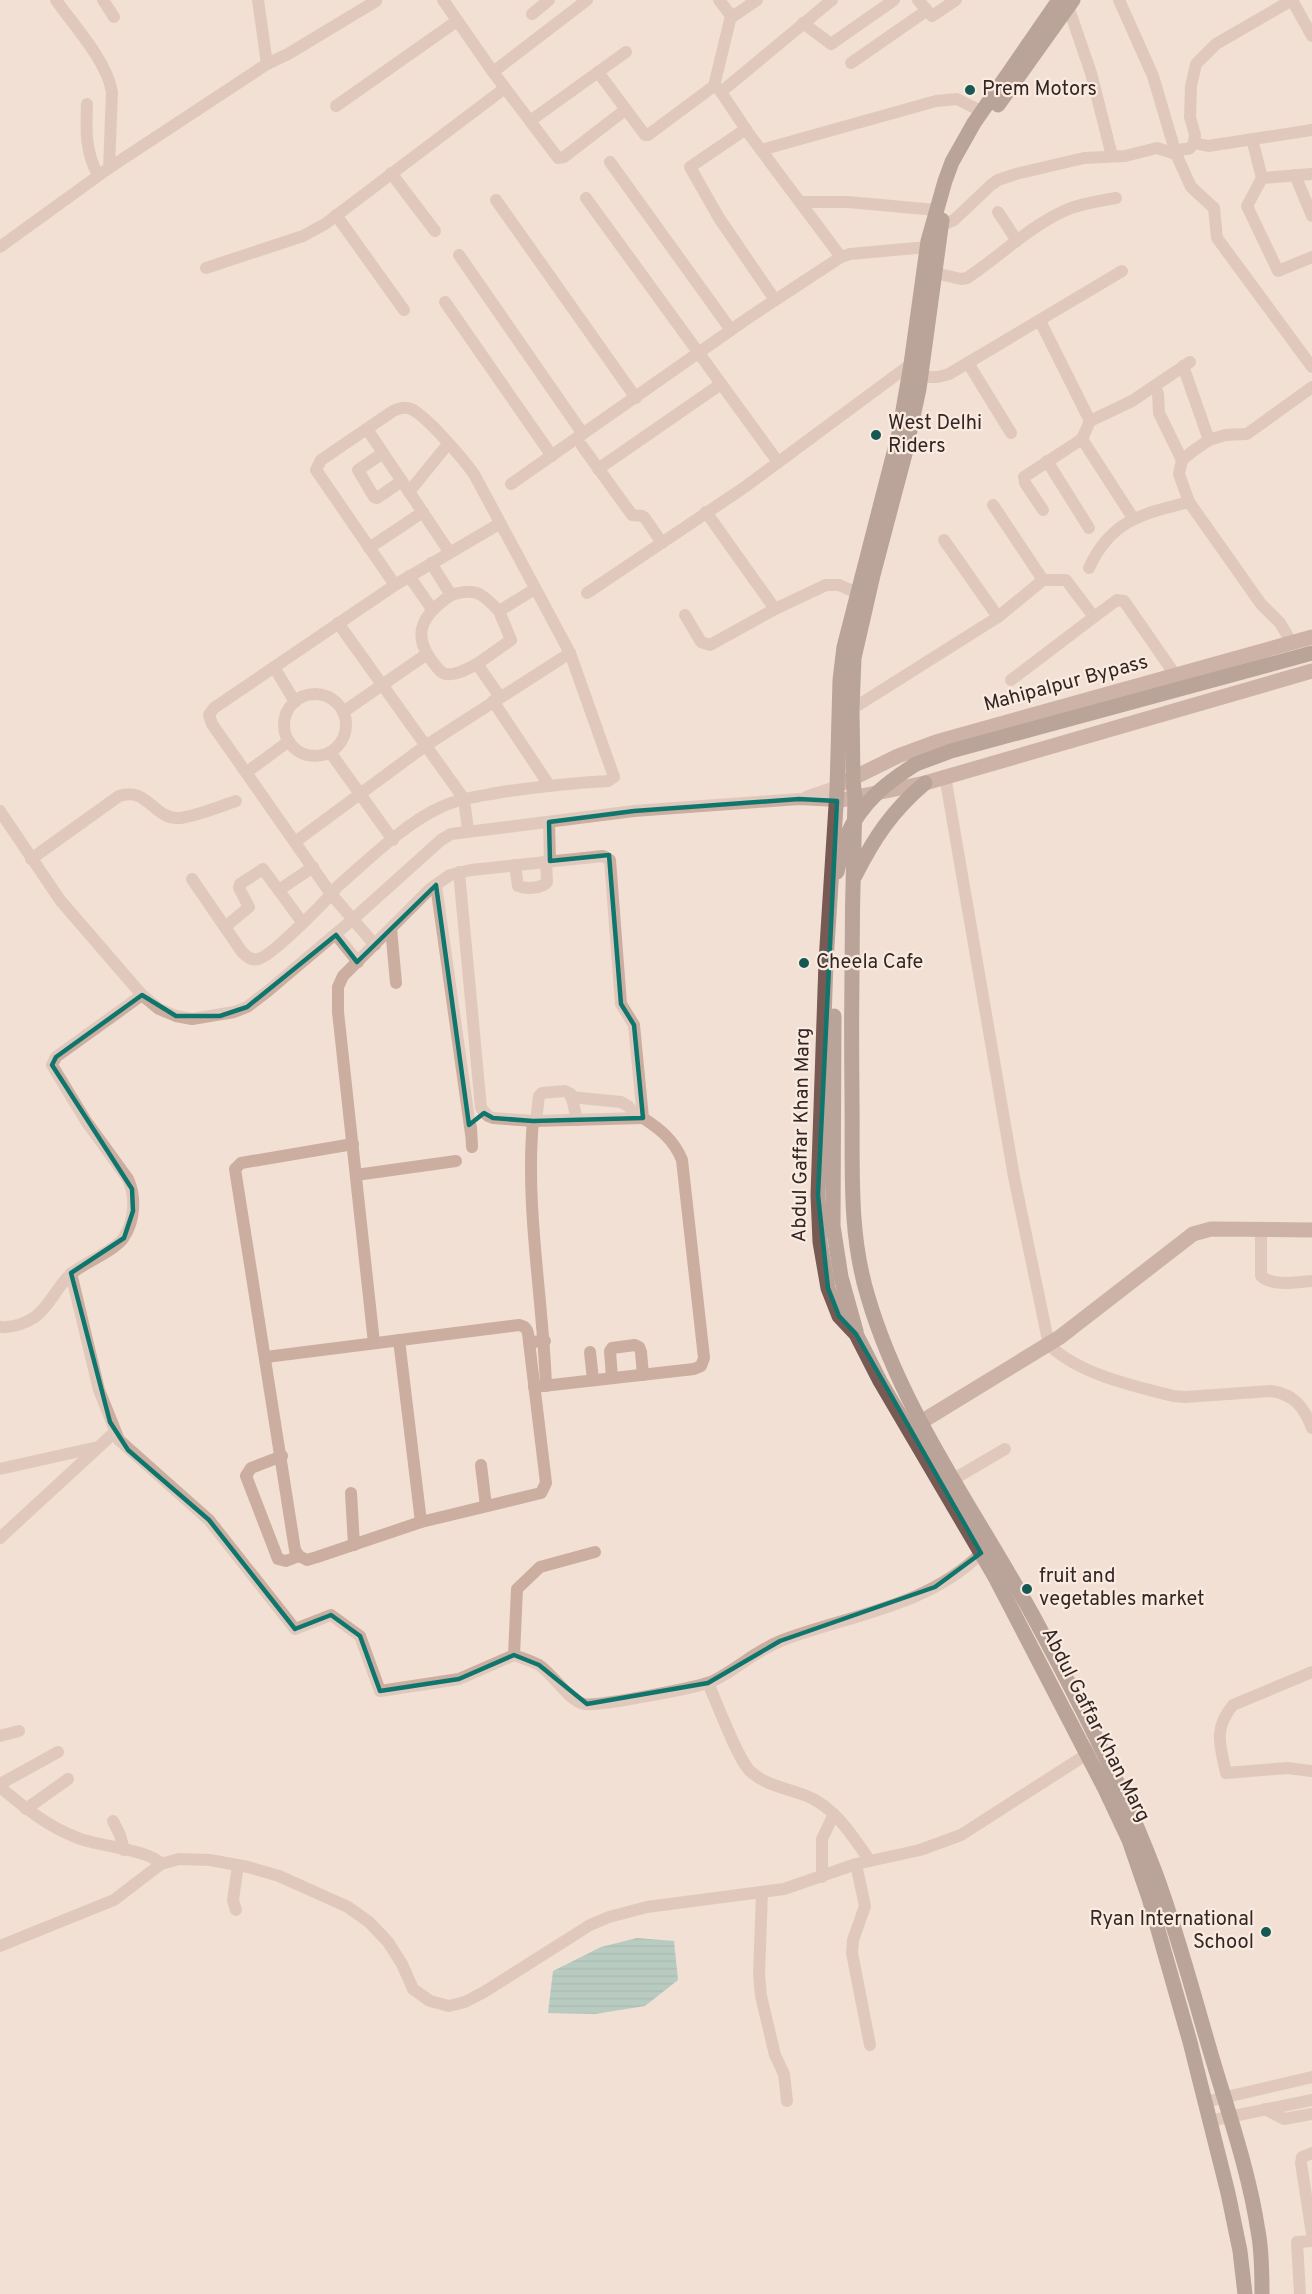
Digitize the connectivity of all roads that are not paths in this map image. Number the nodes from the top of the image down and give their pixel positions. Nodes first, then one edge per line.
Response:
1 (56, 0) edge
2 (103, 0) edge
3 (258, 0) edge
4 (443, 0) edge
5 (549, 0) edge
6 (587, 0) edge
7 (719, 0) edge
8 (757, 0) edge
9 (832, 0) edge
10 (894, 0) edge
11 (918, 0) edge
12 (956, 0) edge
13 (1119, 0) edge
14 (1292, 0) edge
15 (376, 1) edge
16 (1063, 1) edge
17 (926, 11) junction
18 (532, 14) dead end
19 (114, 16) dead end
20 (731, 16) junction
21 (457, 21) junction
22 (803, 23) junction
23 (1312, 36) edge
24 (626, 52) dead end
25 (851, 63) dead end
26 (267, 64) junction
27 (493, 72) junction
28 (598, 72) junction
29 (714, 86) junction
30 (727, 87) dead end
31 (505, 88) junction
32 (87, 104) dead end
33 (336, 106) dead end
34 (625, 110) junction
35 (981, 111) junction
36 (530, 121) junction
37 (746, 129) junction
38 (1312, 130) edge
39 (1252, 139) junction
40 (1194, 143) junction
41 (761, 150) junction
42 (1176, 154) junction
43 (1112, 156) junction
44 (610, 162) dead end
45 (103, 172) junction
46 (391, 173) junction
47 (1312, 174) edge
48 (1295, 175) junction
49 (1262, 178) junction
50 (586, 198) dead end
51 (1116, 198) dead end
52 (496, 200) dead end
53 (800, 202) junction
54 (998, 212) dead end
55 (336, 215) junction
56 (939, 216) junction
57 (1312, 216) edge
58 (435, 231) dead end
59 (1017, 241) junction
60 (0, 247) edge
61 (927, 247) junction
62 (459, 255) dead end
63 (841, 257) junction
64 (1312, 258) edge
65 (206, 268) dead end
66 (1122, 271) dead end
67 (935, 273) junction
68 (775, 300) junction
69 (445, 302) dead end
70 (404, 310) dead end
71 (1040, 321) junction
72 (731, 330) junction
73 (698, 353) junction
74 (968, 363) junction
75 (911, 364) junction
76 (1312, 367) edge
77 (921, 377) junction
78 (721, 384) junction
79 (1155, 386) junction
80 (1312, 387) edge
81 (636, 398) junction
82 (1090, 422) junction
83 (367, 429) junction
84 (1011, 433) dead end
85 (1082, 439) junction
86 (582, 440) junction
87 (1209, 440) junction
88 (448, 444) junction
89 (383, 453) junction
90 (552, 456) junction
91 (1182, 460) junction
92 (1047, 461) junction
93 (778, 462) junction
94 (598, 469) junction
95 (511, 484) dead end
96 (406, 487) junction
97 (1189, 502) junction
98 (993, 505) dead end
99 (1043, 510) dead end
100 (423, 512) junction
101 (706, 512) junction
102 (1133, 518) junction
103 (499, 524) junction
104 (1089, 528) dead end
105 (944, 540) dead end
106 (662, 543) junction
107 (369, 548) junction
108 (450, 553) junction
109 (431, 563) junction
110 (1089, 568) dead end
111 (409, 576) junction
112 (1043, 580) junction
113 (394, 585) junction
114 (535, 589) junction
115 (587, 593) dead end
116 (857, 593) junction
117 (451, 595) junction
118 (432, 609) junction
119 (776, 609) junction
120 (499, 610) junction
121 (685, 615) dead end
122 (998, 617) junction
123 (1094, 617) junction
124 (338, 623) junction
125 (1312, 637) edge
126 (1292, 643) junction
127 (570, 653) junction
128 (1312, 653) edge
129 (427, 654) junction
130 (477, 664) junction
131 (274, 667) junction
132 (1312, 671) edge
133 (1176, 676) junction
134 (1011, 680) dead end
135 (382, 685) junction
136 (496, 699) junction
137 (295, 702) junction
138 (852, 708) junction
139 (344, 712) junction
140 (289, 741) junction
141 (425, 746) junction
142 (330, 752) junction
143 (247, 772) junction
144 (945, 776) junction
145 (853, 780) junction
146 (925, 783) junction
147 (549, 785) junction
148 (837, 786) junction
149 (360, 793) junction
150 (855, 798) junction
151 (464, 799) junction
152 (799, 799) junction
153 (236, 801) dead end
154 (837, 801) junction
155 (0, 811) edge
156 (549, 822) junction
157 (468, 830) junction
158 (393, 840) junction
159 (295, 842) junction
160 (32, 859) junction
161 (548, 861) junction
162 (515, 865) junction
163 (313, 867) junction
164 (459, 872) junction
165 (192, 879) dead end
166 (852, 882) junction
167 (436, 885) junction
168 (279, 890) junction
169 (331, 894) junction
170 (352, 920) junction
171 (302, 922) junction
172 (225, 927) junction
173 (391, 928) junction
174 (336, 935) junction
175 (375, 945) junction
176 (358, 962) junction
177 (396, 982) dead end
178 (142, 995) junction
179 (571, 1097) junction
180 (484, 1113) junction
181 (640, 1118) junction
182 (577, 1120) junction
183 (535, 1121) junction
184 (471, 1134) junction
185 (353, 1144) junction
186 (472, 1147) dead end
187 (456, 1161) dead end
188 (357, 1175) junction
189 (1261, 1230) junction
190 (1312, 1230) edge
191 (71, 1273) junction
192 (1312, 1281) edge
193 (0, 1327) edge
194 (856, 1334) junction
195 (399, 1340) junction
196 (545, 1341) junction
197 (529, 1342) junction
198 (374, 1343) junction
199 (1049, 1345) junction
200 (590, 1352) dead end
201 (266, 1357) junction
202 (643, 1375) junction
203 (612, 1378) junction
204 (593, 1380) junction
205 (540, 1386) junction
206 (921, 1422) junction
207 (1312, 1428) edge
208 (115, 1432) junction
209 (99, 1446) junction
210 (1005, 1449) dead end
211 (282, 1456) junction
212 (481, 1465) dead end
213 (0, 1469) edge
214 (954, 1479) junction
215 (351, 1493) dead end
216 (486, 1506) junction
217 (421, 1521) junction
218 (0, 1538) edge
219 (354, 1545) junction
220 (595, 1552) dead end
221 (981, 1554) junction
222 (299, 1556) junction
223 (514, 1655) junction
224 (1312, 1672) edge
225 (708, 1683) junction
226 (19, 1731) dead end
227 (0, 1736) edge
228 (1093, 1750) junction
229 (58, 1752) dead end
230 (1312, 1771) edge
231 (68, 1779) dead end
232 (0, 1786) edge
233 (26, 1809) junction
234 (834, 1814) junction
235 (113, 1821) dead end
236 (124, 1850) junction
237 (870, 1861) junction
238 (161, 1864) junction
239 (856, 1864) junction
240 (238, 1865) junction
241 (822, 1877) junction
242 (762, 1893) junction
243 (236, 1910) dead end
244 (0, 1946) edge
245 (870, 2045) dead end
246 (1312, 2077) edge
247 (1224, 2097) junction
248 (787, 2100) dead end
249 (1312, 2100) edge
250 (1204, 2102) junction
251 (1265, 2109) junction
252 (1312, 2114) edge
253 (1229, 2116) junction
254 (1209, 2121) junction
255 (1312, 2152) edge
256 (1312, 2234) edge
257 (1312, 2241) edge
258 (1245, 2294) edge
259 (1262, 2294) edge
260 (1300, 2294) edge

1 - 45 street
2 - 19 street
3 - 26 street
4 - 21 street
5 - 18 street
6 - 27 street
7 - 20 street
8 - 20 street
9 - 22 street
10 - 22 street
11 - 17 street
12 - 17 street
13 - 42 street
14 - 23 street
14 - 40 street
15 - 26 street
16 - 35 main road, Abdul Gaffar Khan Marg
16 - 43 street
16 - 56 main road, Abdul Gaffar Khan Marg
17 - 25 street
20 - 29 street
21 - 27 street
21 - 33 street
22 - 30 street
24 - 28 street
26 - 45 street
27 - 31 street
28 - 34 street
28 - 36 street
29 - 34 street
29 - 37 street
31 - 36 street
31 - 46 street
32 - 45 street
34 - 36 street
35 - 41 street
35 - 56 main road, Abdul Gaffar Khan Marg
37 - 41 street
37 - 68 street
38 - 39 street
39 - 40 street
39 - 49 street
40 - 42 street
41 - 53 street
42 - 43 street
42 - 76 street
43 - 56 street
44 - 72 street
45 - 60 street
46 - 55 street
46 - 58 street
47 - 48 street
48 - 49 street
48 - 57 street
49 - 64 street
50 - 73 street
51 - 59 street
52 - 81 street
53 - 56 street
53 - 63 street
54 - 59 street
55 - 65 street
55 - 70 street
56 - 61 main road, Abdul Gaffar Khan Marg
56 - 67 main road, Abdul Gaffar Khan Marg
59 - 67 street
61 - 63 street
61 - 75 main road, Abdul Gaffar Khan Marg
62 - 86 street
63 - 68 street
66 - 71 street
67 - 77 main road, Abdul Gaffar Khan Marg
68 - 72 street
69 - 90 street
71 - 74 street
71 - 82 street
72 - 73 street
73 - 78 street
73 - 81 street
74 - 77 street
74 - 84 street
75 - 93 street
75 - 116 main road, Abdul Gaffar Khan Marg
77 - 138 main road, Abdul Gaffar Khan Marg
78 - 93 street
78 - 94 street
79 - 82 street
79 - 87 street
79 - 91 street
80 - 87 street
81 - 86 street
82 - 85 street
83 - 88 street
83 - 89 street
83 - 107 street
85 - 92 street
85 - 102 street
86 - 90 street
86 - 94 street
87 - 91 street
88 - 96 street
88 - 103 street
89 - 96 street
89 - 96 street
90 - 95 street
91 - 97 street
92 - 99 street
92 - 104 street
93 - 101 street
94 - 106 street
96 - 100 street
97 - 102 street
97 - 126 street
98 - 112 street
100 - 107 street
100 - 108 street
101 - 106 street
101 - 119 street
102 - 110 street
103 - 108 street
103 - 114 street
105 - 122 street
106 - 115 street
107 - 113 street
108 - 109 street
109 - 111 street
109 - 117 street
111 - 113 street
111 - 118 street
112 - 122 street
112 - 123 street
113 - 124 street
114 - 120 street
114 - 127 street
116 - 119 street
116 - 148 main road, Abdul Gaffar Khan Marg
117 - 118 street
117 - 120 street
118 - 129 street
119 - 121 street
120 - 130 street
122 - 138 street
123 - 133 street
123 - 134 street
124 - 131 street
124 - 135 street
125 - 126 street, Mahipalpur Bypass
126 - 133 street, Mahipalpur Bypass
127 - 136 street
127 - 147 street
128 - 194 main road, bridge
129 - 130 street
129 - 135 street
130 - 136 street
131 - 137 street
131 - 143 street
132 - 144 street
133 - 145 street, Mahipalpur Bypass
135 - 139 street
135 - 141 street
136 - 141 street
136 - 147 street
137 - 139 street
137 - 140 street
138 - 145 main road, Abdul Gaffar Khan Marg
139 - 142 street
140 - 142 street
140 - 143 street
141 - 149 street
141 - 151 street
142 - 149 street
143 - 159 street
144 - 146 street
144 - 199 street
145 - 148 street, Mahipalpur Bypass
145 - 150 main road, Abdul Gaffar Khan Marg
146 - 150 street
146 - 166 main road
147 - 151 street
148 - 152 street
148 - 154 main road, Abdul Gaffar Khan Marg
149 - 158 street
149 - 159 street
150 - 154 street
150 - 166 main road, Abdul Gaffar Khan Marg
151 - 157 street
151 - 158 street
152 - 154 street
152 - 156 street
153 - 160 street
154 - 194 main road, Abdul Gaffar Khan Marg
155 - 160 street
156 - 157 street
156 - 161 street
157 - 170 street
158 - 169 street
159 - 163 street
160 - 178 street
161 - 162 street
161 - 162 street
161 - 181 street
162 - 164 street
163 - 168 street
163 - 169 street
164 - 167 street
164 - 180 street
165 - 172 street
166 - 206 main road, Abdul Gaffar Khan Marg
167 - 173 street
167 - 184 street
168 - 171 street
168 - 172 street
169 - 170 street
169 - 171 street
170 - 174 street
170 - 175 street
171 - 172 street
173 - 175 street
173 - 177 street
174 - 176 street
174 - 178 street
175 - 176 street
176 - 185 street
178 - 191 street
179 - 181 street
179 - 182 street
179 - 183 street
180 - 183 street
180 - 184 street
181 - 182 street
181 - 202 street
182 - 183 street
183 - 196 street
184 - 186 street
185 - 188 street
185 - 201 street
187 - 188 street
188 - 198 street
189 - 190 street
189 - 192 street
189 - 199 street
191 - 193 street
191 - 208 street
194 - 221 main road, Abdul Gaffar Khan Marg
195 - 197 street
195 - 198 street
195 - 217 street
196 - 197 street
196 - 205 street
197 - 205 street
198 - 201 street
199 - 206 street
199 - 207 street
200 - 204 street
201 - 211 street
202 - 203 street
202 - 203 street
203 - 204 street
204 - 205 street
205 - 216 street
206 - 214 main road, Abdul Gaffar Khan Marg
208 - 209 street
208 - 223 street
209 - 213 street
209 - 218 street
210 - 214 street
211 - 222 street
211 - 222 street
212 - 216 street
214 - 228 main road, Abdul Gaffar Khan Marg
215 - 219 street
216 - 217 street
217 - 219 street
219 - 222 street
220 - 223 street
221 - 225 street
221 - 228 main road, Abdul Gaffar Khan Marg
223 - 225 street
224 - 230 street
225 - 234 street
226 - 227 street
228 - 237 street
228 - 247 main road, Abdul Gaffar Khan Marg
228 - 250 main road, Abdul Gaffar Khan Marg
229 - 232 street
231 - 233 street
232 - 233 street
233 - 236 street
234 - 237 street
234 - 241 street
235 - 236 street
236 - 238 street
237 - 239 street
238 - 240 street
238 - 244 street
239 - 241 street
239 - 245 street
240 - 242 street
240 - 243 street
241 - 242 street
242 - 248 street
246 - 247 street
247 - 250 street
247 - 253 main road, Abdul Gaffar Khan Marg
249 - 251 street
250 - 254 main road, Abdul Gaffar Khan Marg
251 - 252 street
251 - 253 street
253 - 254 street
253 - 259 main road, Abdul Gaffar Khan Marg
254 - 258 main road, Abdul Gaffar Khan Marg
255 - 256 street
257 - 260 street

